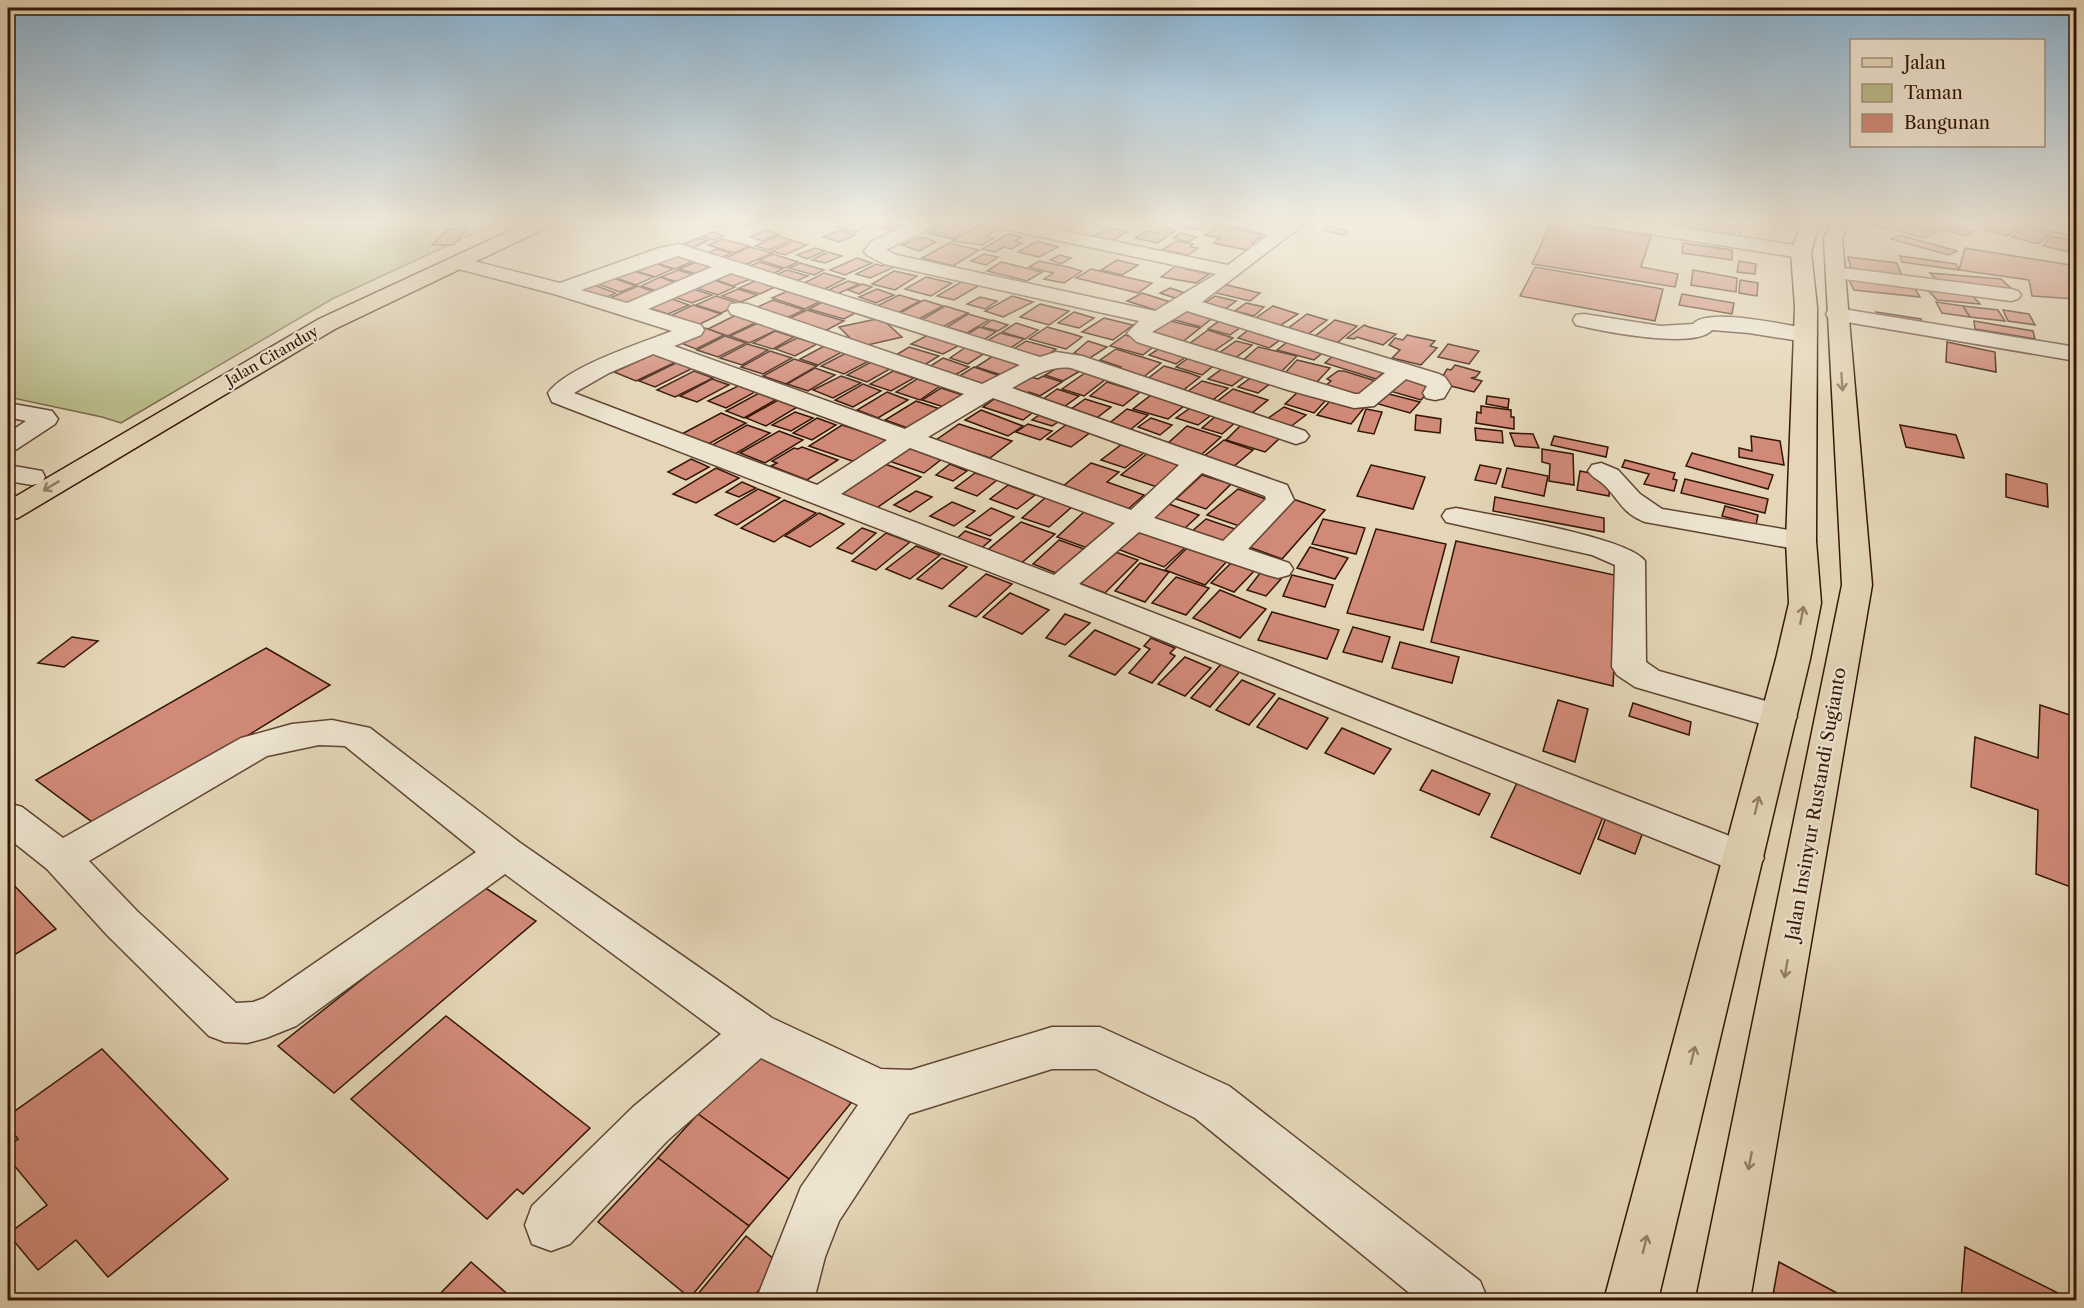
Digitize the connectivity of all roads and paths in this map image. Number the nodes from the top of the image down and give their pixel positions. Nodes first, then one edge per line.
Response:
1 (383, 282) edge
2 (415, 282) edge
3 (531, 282) edge
4 (583, 282) edge
5 (693, 282) edge
6 (780, 282) edge
7 (991, 282) edge
8 (1214, 282) edge
9 (1815, 282) edge
10 (1829, 282) edge
11 (789, 285) junction
12 (561, 290) junction
13 (2011, 294) dead end
14 (344, 300) junction
15 (368, 303) junction
16 (1185, 303) junction
17 (629, 310) junction
18 (1827, 312) junction
19 (716, 319) junction
20 (1160, 319) junction
21 (1584, 320) dead end
22 (655, 347) junction
23 (2076, 354) edge
24 (1040, 364) junction
25 (1402, 370) junction
26 (988, 391) junction
27 (1435, 393) dead end
28 (1275, 404) junction
29 (8, 410) edge
30 (1296, 436) dead end
31 (908, 438) junction
32 (8, 444) edge
33 (1197, 463) junction
34 (1601, 471) dead end
35 (20, 475) edge
36 (8, 492) edge
37 (821, 495) junction
38 (8, 512) edge
39 (1456, 516) dead end
40 (1136, 521) junction
41 (1801, 541) junction
42 (1228, 553) junction
43 (1278, 569) dead end
44 (1058, 587) junction
45 (1779, 717) junction
46 (8, 817) edge
47 (505, 853) junction
48 (61, 858) junction
49 (1744, 858) junction
50 (756, 1033) junction
51 (896, 1092) junction
52 (551, 1225) dead end
53 (783, 1300) edge
54 (1461, 1300) edge
55 (1630, 1300) edge
56 (1723, 1300) edge

1 - 14 main road, Jalan Citanduy
2 - 15 main road, Jalan Citanduy
3 - 12 street
4 - 12 street
5 - 17 street
6 - 11 street
7 - 20 street
8 - 16 street
9 - 18 main road, Jalan Insinyur Rustandi Sugianto
10 - 18 main road
11 - 19 street
11 - 24 street
12 - 17 street
13 - 18 street
14 - 15 main road
14 - 35 main road, Jalan Citanduy
15 -> 38 main road, Jalan Citanduy
16 - 20 street
16 - 25 street
17 - 19 street
18 - 21 street
18 - 23 street
18 - 41 main road
18 -> 56 main road, Jalan Insinyur Rustandi Sugianto
19 - 22 street
19 - 26 street
20 - 28 street
22 - 31 street
22 - 37 street
24 - 26 street
24 - 28 street
25 - 27 street
25 - 28 street
26 - 31 street
26 - 33 street
28 - 30 street
29 - 32 street
31 - 37 street
31 - 40 street
33 - 40 street
33 - 42 street
34 - 41 street
35 - 36 main road, Jalan Citanduy
37 - 44 street
39 - 45 street
40 - 42 street
40 - 44 street
45 -> 41 main road
42 - 43 street
44 - 49 street
49 -> 45 main road
46 - 48 street
47 - 48 street
47 - 48 street
47 - 50 street
55 -> 49 main road
50 - 51 street
50 - 52 street
51 - 53 street
51 - 54 street

